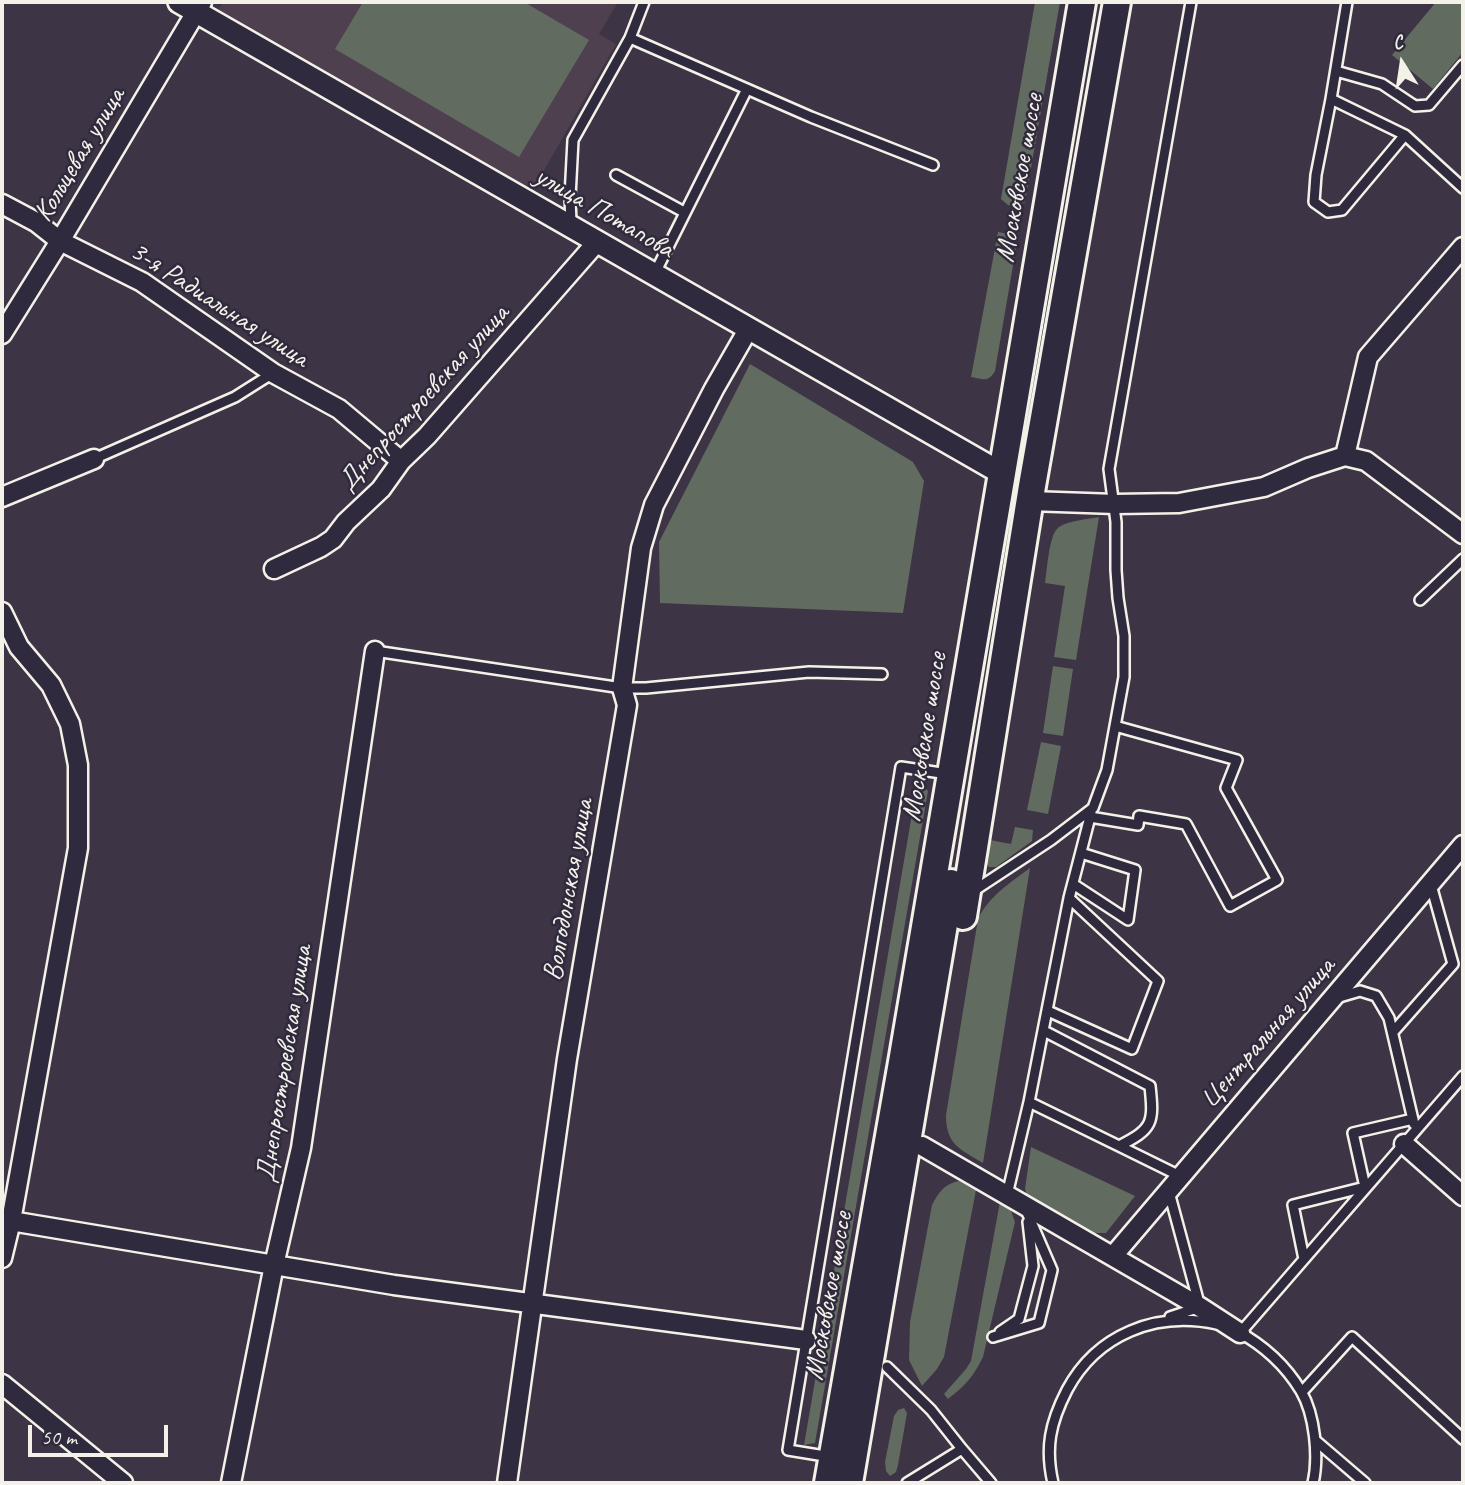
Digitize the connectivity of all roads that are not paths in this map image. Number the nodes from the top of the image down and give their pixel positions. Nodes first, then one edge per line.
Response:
1 (644, 2) edge
2 (1082, 2) edge
3 (1100, 2) edge
4 (1116, 2) edge
5 (1191, 2) edge
6 (1347, 2) edge
7 (192, 5) edge
8 (630, 38) junction
9 (1463, 65) edge
10 (1336, 71) junction
11 (747, 89) junction
12 (1331, 99) junction
13 (1405, 135) junction
14 (933, 165) dead end
15 (616, 175) dead end
16 (1463, 188) edge
17 (2, 204) edge
18 (684, 212) junction
19 (572, 227) junction
20 (60, 241) junction
21 (597, 242) junction
22 (1463, 247) edge
23 (654, 274) junction
24 (749, 328) junction
25 (2, 334) edge
26 (273, 373) junction
27 (1345, 456) junction
28 (94, 459) joint
29 (401, 461) junction
30 (1016, 485) junction
31 (2, 497) edge
32 (1115, 504) junction
33 (1463, 534) edge
34 (1463, 559) edge
35 (274, 569) dead end
36 (1420, 600) dead end
37 (2, 612) edge
38 (375, 651) joint
39 (882, 674) dead end
40 (622, 688) junction
41 (1115, 726) junction
42 (951, 774) junction
43 (1091, 813) junction
44 (1463, 845) edge
45 (1081, 853) junction
46 (1073, 884) junction
47 (1431, 884) junction
48 (967, 895) junction
49 (1069, 898) junction
50 (1331, 999) junction
51 (1048, 1011) junction
52 (1044, 1031) junction
53 (1393, 1032) junction
54 (1463, 1076) edge
55 (1029, 1102) junction
56 (1413, 1119) junction
57 (1410, 1137) junction
58 (922, 1146) junction
59 (1119, 1146) junction
60 (1180, 1176) junction
61 (1366, 1187) junction
62 (1168, 1191) junction
63 (1007, 1195) junction
64 (1463, 1196) edge
65 (11, 1221) junction
66 (1113, 1256) junction
67 (2, 1258) edge
68 (1304, 1259) junction
69 (274, 1265) junction
70 (532, 1304) junction
71 (1200, 1307) junction
72 (1155, 1322) junction
73 (1240, 1333) junction
74 (993, 1337) joint
75 (806, 1340) junction
76 (887, 1367) junction
77 (2, 1384) edge
78 (1302, 1392) junction
79 (1463, 1439) edge
80 (1316, 1441) junction
81 (962, 1449) junction
82 (833, 1457) junction
83 (123, 1483) edge
84 (231, 1483) edge
85 (507, 1483) edge
86 (828, 1483) edge
87 (849, 1483) edge
88 (867, 1483) edge
89 (907, 1483) edge
90 (991, 1483) edge
91 (1054, 1483) edge
92 (1313, 1483) edge
93 (1365, 1483) edge

1 - 8 lane
2 - 30 main road, Московское шоссе
3 - 30 main road, Московское шоссе
4 - 30 main road, Московское шоссе
5 - 32 lane
6 - 10 lane
7 - 19 street, улица Потапова
7 - 20 street, Кольцевая улица
8 - 11 lane
8 - 19 lane
9 - 10 lane
10 - 12 lane
11 - 14 lane
11 - 18 lane
12 - 13 lane
12 - 13 lane
13 - 16 lane
15 - 18 lane
17 - 20 street, 3-я Радиальная улица
18 - 23 lane
19 - 21 street, улица Потапова
20 - 25 street, Кольцевая улица
20 - 26 street, 3-я Радиальная улица
21 - 23 street, улица Потапова
21 - 29 street, Днепростроевская улица
22 - 27 street
23 - 24 street, улица Потапова
24 - 30 street, улица Потапова
24 - 40 street, Волгодонская улица
26 - 28 lane
26 - 29 street, 3-я Радиальная улица
27 - 32 street
27 - 33 street
28 - 31 street
29 - 35 street, Днепростроевская улица
30 - 32 street
30 - 42 main road, Московское шоссе
30 - 48 main road, Московское шоссе
30 - 87 main road, Московское шоссе
32 - 41 lane
34 - 36 lane
37 - 65 street
38 - 40 lane
38 - 69 street, Днепростроевская улица
39 - 40 lane
40 - 70 street, Волгодонская улица
41 - 43 lane
41 - 43 lane
42 - 75 lane
42 - 82 main road, Московское шоссе
43 - 45 lane
43 - 48 lane
44 - 47 street, Центральная улица
45 - 46 lane
45 - 46 lane
46 - 49 lane
47 - 50 street, Центральная улица
47 - 53 lane
48 - 58 main road, Московское шоссе
49 - 51 lane
49 - 51 lane
50 - 53 lane
50 - 60 street, Центральная улица
51 - 52 lane
52 - 55 lane
52 - 59 lane
53 - 56 lane
54 - 57 lane
55 - 59 lane
55 - 63 lane
56 - 57 lane
56 - 61 lane
57 - 61 lane
57 - 64 street
58 - 63 street
58 - 76 main road, Московское шоссе
59 - 60 lane
60 - 62 street, Центральная улица
61 - 68 lane
61 - 68 lane
62 - 66 street, Центральная улица
62 - 71 lane
63 - 66 street
65 - 67 street
65 - 69 street
66 - 71 street
68 - 73 lane
69 - 70 street
69 - 84 street, Днепростроевская улица
70 - 75 street
70 - 85 street, Волгодонская улица
71 - 72 lane
71 - 73 street
72 - 73 lane
72 - 91 lane
73 - 78 lane
74 - 74 lane
75 - 82 lane
76 - 81 lane
76 - 88 main road, Московское шоссе
77 - 83 street
78 - 79 lane
78 - 80 lane
80 - 92 lane
80 - 93 lane
81 - 89 lane
81 - 90 lane
82 - 86 main road, Московское шоссе

